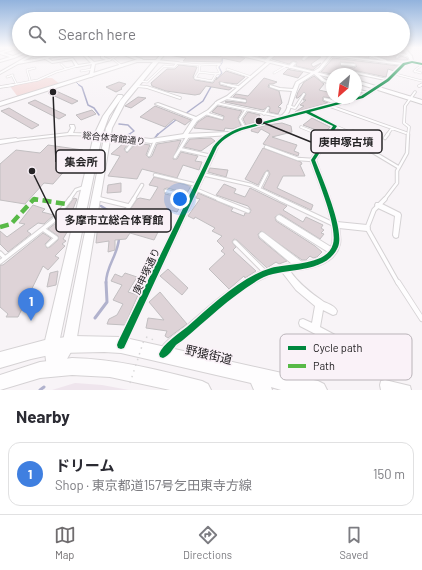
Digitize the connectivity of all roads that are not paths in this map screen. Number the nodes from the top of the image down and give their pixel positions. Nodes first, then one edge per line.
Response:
1 (13, 65) edge
2 (62, 65) edge
3 (84, 65) edge
4 (94, 65) edge
5 (147, 65) edge
6 (151, 65) edge
7 (176, 65) edge
8 (200, 65) edge
9 (219, 65) edge
10 (264, 65) edge
11 (290, 65) joint
12 (324, 65) edge
13 (403, 65) edge
14 (422, 65) edge
15 (77, 66) joint
16 (122, 66) edge
17 (35, 68) dead end
18 (66, 69) junction
19 (93, 69) junction
20 (227, 69) dead end
21 (81, 71) dead end
22 (199, 72) junction
23 (420, 72) dead end
24 (0, 73) edge
25 (274, 73) dead end
26 (315, 73) junction
27 (216, 74) junction
28 (362, 74) edge
29 (395, 74) junction
30 (91, 76) junction
31 (326, 76) edge
32 (6, 77) dead end
33 (251, 77) junction
34 (30, 80) junction
35 (388, 80) junction
36 (326, 81) edge
37 (422, 82) edge
38 (16, 83) junction
39 (221, 83) dead end
40 (362, 83) edge
41 (142, 84) junction
42 (271, 86) dead end
43 (420, 86) dead end
44 (1, 87) edge
45 (238, 87) junction
46 (377, 88) junction
47 (3, 90) dead end
48 (294, 90) junction
49 (362, 91) edge
50 (415, 92) dead end
51 (369, 93) junction
52 (304, 94) dead end
53 (362, 96) edge
54 (180, 98) dead end
55 (226, 98) junction
56 (410, 98) junction
57 (245, 101) dead end
58 (422, 102) edge
59 (216, 103) junction
60 (0, 104) edge
61 (157, 104) dead end
62 (339, 104) edge
63 (288, 106) junction
64 (330, 106) junction
65 (268, 108) dead end
66 (246, 110) junction
67 (307, 112) junction
68 (206, 113) junction
69 (264, 114) junction
70 (222, 118) dead end
71 (282, 118) junction
72 (197, 119) junction
73 (72, 126) dead end
74 (335, 126) junction
75 (301, 127) dead end
76 (245, 128) junction
77 (392, 128) junction
78 (353, 131) dead end
79 (406, 133) junction
80 (70, 134) junction
81 (228, 134) junction
82 (102, 136) junction
83 (186, 136) junction
84 (326, 137) junction
85 (385, 138) dead end
86 (16, 140) joint
87 (135, 140) junction
88 (155, 141) junction
89 (0, 142) edge
90 (379, 145) dead end
91 (266, 147) dead end
92 (180, 149) junction
93 (127, 150) dead end
94 (373, 152) junction
95 (149, 155) dead end
96 (211, 156) junction
97 (175, 157) dead end
98 (313, 160) junction
99 (398, 167) junction
100 (267, 173) dead end
101 (202, 174) junction
102 (156, 175) dead end
103 (142, 185) dead end
104 (87, 186) junction
105 (196, 187) junction
106 (259, 189) junction
107 (166, 191) dead end
108 (95, 198) junction
109 (191, 198) junction
110 (378, 204) junction
111 (129, 206) junction
112 (248, 211) dead end
113 (280, 218) dead end
114 (335, 225) junction
115 (367, 228) junction
116 (43, 229) junction
117 (175, 230) junction
118 (262, 235) dead end
119 (396, 235) dead end
120 (235, 242) dead end
121 (48, 245) dead end
122 (332, 251) junction
123 (0, 253) edge
124 (5, 258) junction
125 (0, 262) edge
126 (299, 265) junction
127 (283, 268) junction
128 (266, 273) junction
129 (320, 304) junction
130 (333, 311) dead end
131 (422, 319) edge
132 (303, 323) dead end
133 (314, 329) junction
134 (324, 334) edge
135 (69, 343) junction
136 (51, 345) junction
137 (121, 345) junction
138 (163, 354) junction
139 (0, 360) edge
140 (54, 368) junction
141 (254, 375) junction
142 (0, 383) edge
143 (202, 390) edge
144 (264, 390) edge
145 (318, 390) edge
146 (386, 390) edge
147 (406, 390) edge

1 - 24 street
2 - 18 lane
3 - 15 street
4 - 19 street
5 - 82 main road
6 - 41 main road
7 - 41 lane
8 - 22 lane
9 - 27 lane
10 - 33 street
11 - 25 lane
11 - 26 street
12 - 26 street
13 - 29 street, 庚申塚通り
14 - 23 lane
15 - 18 lane
16 - 30 main road
17 - 34 lane
18 - 34 lane
19 - 21 lane
19 - 30 street
20 - 33 lane
22 - 27 lane
22 - 27 lane
26 - 31 street
26 - 36 street
26 - 48 street
28 - 35 street
29 - 35 street, 庚申塚通り
29 - 37 lane
30 - 60 main road
32 - 38 lane
33 - 45 street
34 - 38 lane
35 - 46 street, 庚申塚通り
37 - 43 lane
38 - 44 lane
39 - 45 lane
40 - 46 street
41 - 54 lane
41 - 82 main road
42 - 48 street
44 - 47 lane
45 - 55 street
46 - 51 street, 庚申塚通り
46 - 56 street
48 - 63 street
49 - 51 street
50 - 56 lane
51 - 53 street, 庚申塚通り
52 - 63 lane
55 - 57 lane
55 - 59 street
56 - 58 street
56 - 79 lane
59 - 66 lane
59 - 68 street
61 - 72 street
62 - 64 street, 庚申塚通り
63 - 71 street
64 - 67 street, 庚申塚通り
64 - 77 lane
65 - 69 lane
66 - 69 lane
66 - 76 lane
67 - 71 street, 庚申塚通り
67 - 74 street
68 - 70 lane
68 - 72 street
69 - 71 lane
71 - 76 street, 庚申塚通り
72 - 83 street
73 - 80 street
74 - 78 lane
74 - 84 street
75 - 84 lane
76 - 81 street, 庚申塚通り
77 - 79 lane
77 - 85 lane
79 - 99 lane
80 - 82 street, 総合体育館通り
80 - 86 street, 総合体育館通り
81 - 83 street, 総合体育館通り
81 - 96 street, 庚申塚通り
82 - 87 street, 総合体育館通り
82 - 104 main road
82 - 108 main road
83 - 88 street, 総合体育館通り
83 - 92 lane
84 - 94 lane
84 - 98 street
86 - 89 street, 総合体育館通り
87 - 88 street, 総合体育館通り
87 - 93 lane
88 - 95 lane
90 - 94 lane
91 - 98 lane
92 - 96 lane
92 - 97 lane
94 - 99 lane
96 - 101 street, 庚申塚通り
98 - 114 street
99 - 110 lane
100 - 106 lane
101 - 105 street, 庚申塚通り
101 - 106 lane
102 - 105 lane
103 - 111 lane
104 - 116 lane
104 - 136 main road
105 - 109 street, 庚申塚通り
105 - 112 lane
106 - 114 lane
107 - 109 lane
108 - 111 lane
108 - 135 main road
109 - 117 street, 庚申塚通り
110 - 115 lane
110 - 119 street
111 - 117 lane
113 - 122 street
114 - 115 street
114 - 122 street
115 - 131 lane
116 - 121 lane
116 - 124 lane
117 - 137 street, 庚申塚通り
118 - 126 street
120 - 128 lane
122 - 126 street
123 - 124 lane
124 - 125 lane
126 - 127 street
127 - 128 street
127 - 129 street
128 - 138 street
129 - 130 street
129 - 133 street
132 - 133 street
133 - 134 street
135 - 136 main road, 野猿街道
135 - 137 main road, 野猿街道
135 - 140 main road
136 - 139 main road, 野猿街道
136 - 140 main road
137 - 138 main road, 野猿街道
138 - 141 main road, 野猿街道
140 - 142 main road
140 - 143 main road
141 - 144 main road
141 - 145 main road, 野猿街道
146 - 147 street

